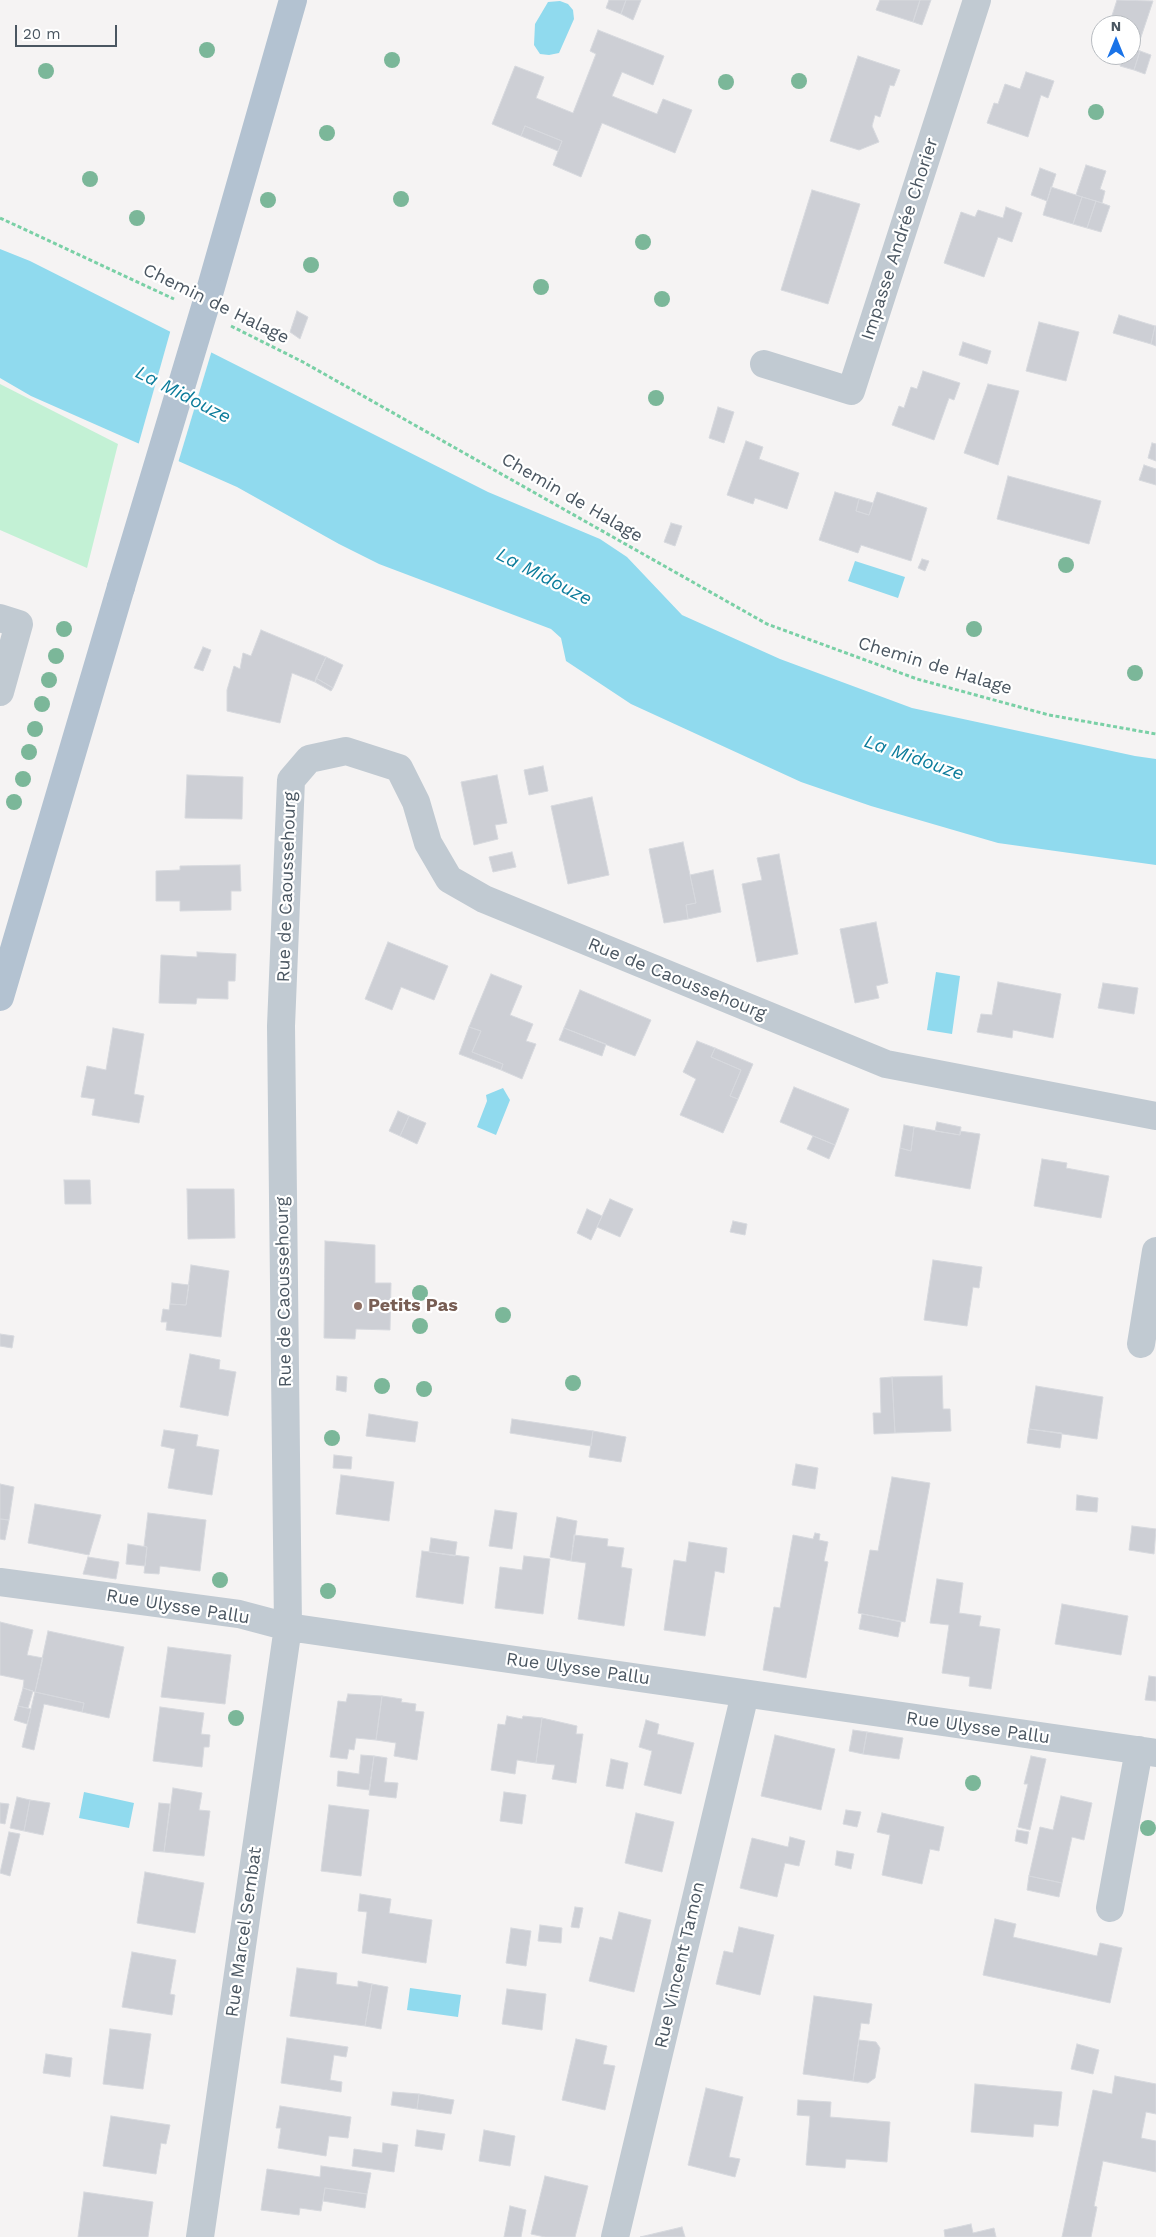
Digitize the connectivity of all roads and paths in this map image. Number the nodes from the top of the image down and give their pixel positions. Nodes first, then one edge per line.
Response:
1 (293, 0) edge
2 (977, 0) edge
3 (0, 218) edge
4 (178, 301) dead end
5 (222, 322) dead end
6 (764, 364) dead end
7 (0, 618) edge
8 (0, 692) edge
9 (1156, 734) edge
10 (0, 997) edge
11 (1156, 1116) edge
12 (1156, 1251) edge
13 (1141, 1344) dead end
14 (0, 1582) edge
15 (288, 1627) junction
16 (745, 1694) junction
17 (1148, 1752) edge
18 (1110, 1908) dead end
19 (200, 2237) edge
20 (615, 2237) edge

1 - 10 main road, bridge
2 - 6 street, Impasse Andrée Chorier
3 - 4 path, Chemin de Halage
5 - 9 path, Chemin de Halage
7 - 8 street
11 - 15 street, Rue de Caoussehourg
12 - 13 street
14 - 15 street, Rue Ulysse Pallu
15 - 16 street, Rue Ulysse Pallu
15 - 19 street, Rue Marcel Sembat
16 - 17 street, Rue Ulysse Pallu
16 - 20 street, Rue Vincent Tamon
17 - 18 street

